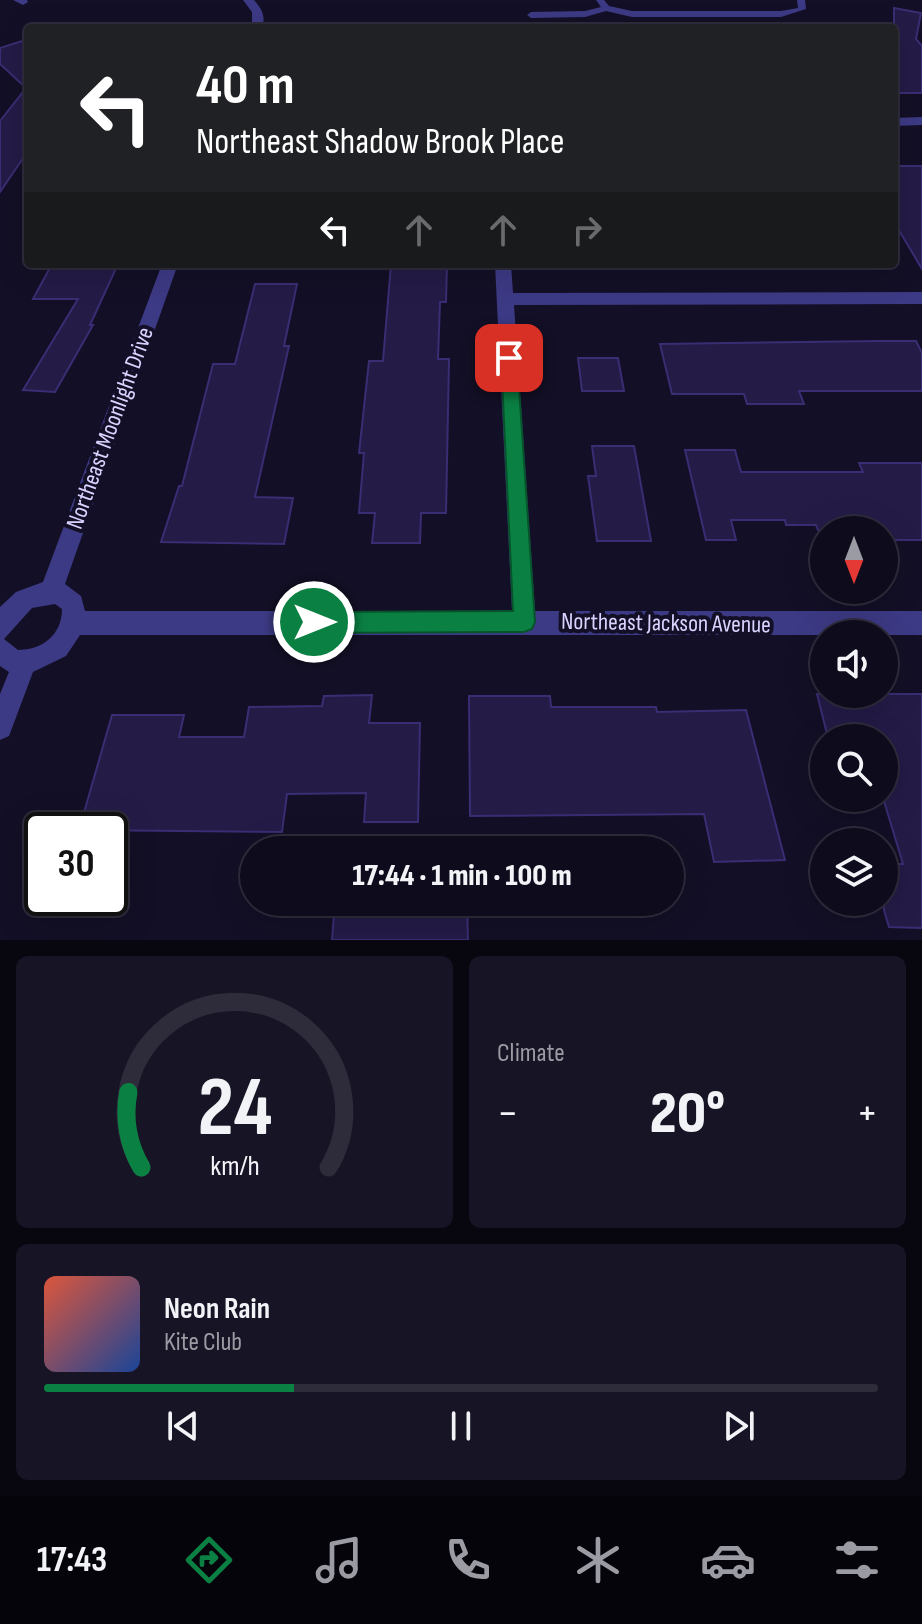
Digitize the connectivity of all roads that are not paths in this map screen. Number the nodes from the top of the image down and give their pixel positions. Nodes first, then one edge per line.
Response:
1 (248, 0) edge
2 (801, 0) edge
3 (603, 4) edge
4 (531, 15) dead end
5 (258, 24) edge
6 (922, 121) edge
7 (898, 122) edge
8 (169, 268) edge
9 (503, 268) edge
10 (922, 298) edge
11 (506, 299) junction
12 (51, 591) junction
13 (524, 622) junction
14 (73, 623) junction
15 (922, 623) edge
16 (0, 627) edge
17 (0, 649) edge
18 (24, 663) junction
19 (0, 727) edge

1 - 5 street
2 - 3 lane
3 - 4 lane
6 - 7 street
8 - 12 street, Northeast Moonlight Drive
9 - 11 street
10 - 11 street
11 - 13 street
12 - 14 street
12 - 16 street
13 - 14 street, Northeast Jackson Avenue
13 - 15 street, Northeast Jackson Avenue
14 - 18 street
17 - 18 street
18 - 19 street

